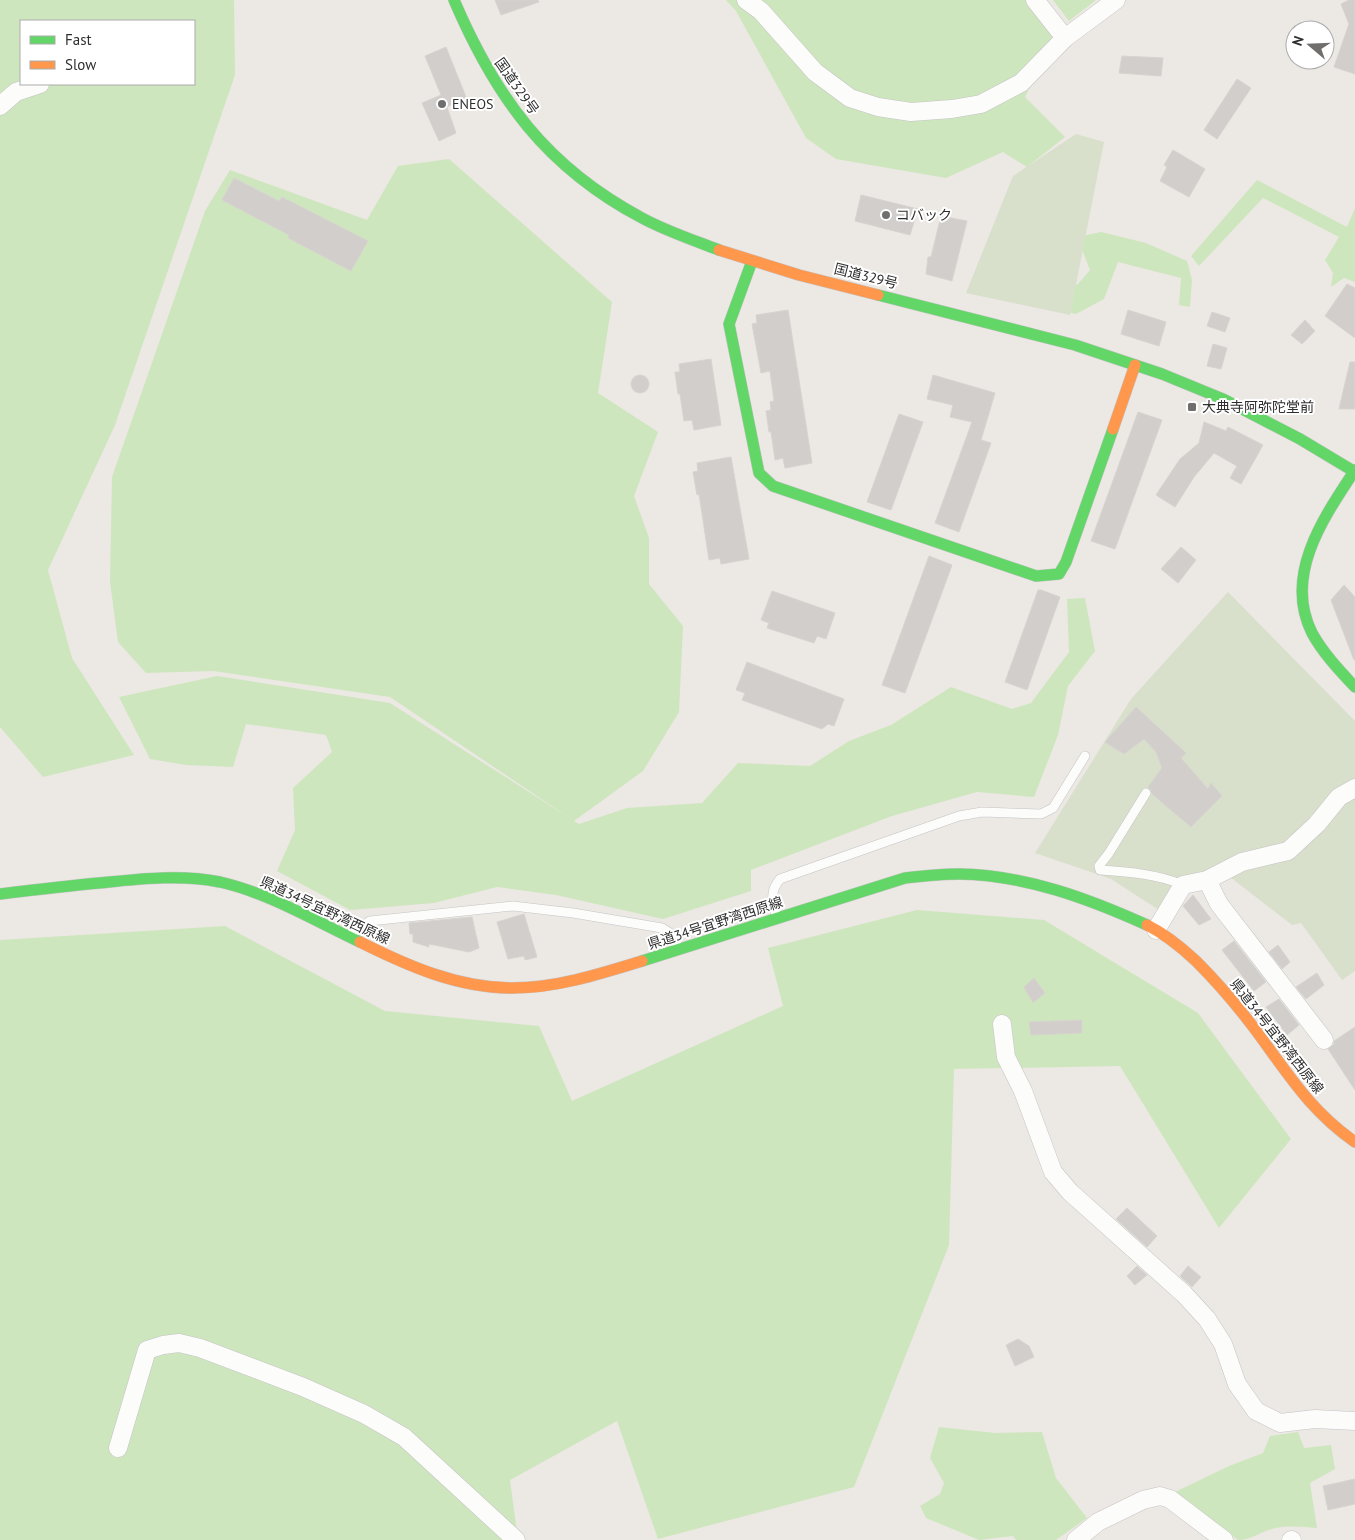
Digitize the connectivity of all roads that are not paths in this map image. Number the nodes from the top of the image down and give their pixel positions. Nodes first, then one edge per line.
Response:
1 (454, 0) edge
2 (746, 0) edge
3 (1035, 0) edge
4 (1116, 0) edge
5 (1065, 38) junction
6 (37, 85) edge
7 (0, 106) edge
8 (752, 261) junction
9 (1135, 365) junction
10 (1355, 471) edge
11 (1355, 687) edge
12 (1084, 756) dead end
13 (1355, 788) edge
14 (1146, 793) dead end
15 (1207, 880) junction
16 (1184, 884) junction
17 (0, 894) edge
18 (776, 919) junction
19 (1156, 930) junction
20 (349, 936) junction
21 (680, 950) junction
22 (1002, 1024) dead end
23 (1324, 1040) dead end
24 (1355, 1142) edge
25 (1355, 1421) edge
26 (118, 1448) dead end
27 (516, 1540) edge
28 (1076, 1540) edge
29 (1224, 1540) edge

1 - 8 main road, 国道329号
2 - 5 street
3 - 5 street
4 - 5 street
6 - 7 street
8 - 9 main road, 国道329号
8 - 9 main road
9 - 10 main road, 国道329号
10 - 11 main road
12 - 18 lane
13 - 15 street
14 - 16 lane
15 - 16 street
15 - 23 street
16 - 19 street
17 - 20 main road, 県道34号宜野湾西原線
18 - 19 main road, 県道34号宜野湾西原線
18 - 21 main road, 県道34号宜野湾西原線
19 - 24 main road, 県道34号宜野湾西原線
20 - 21 main road, 県道34号宜野湾西原線
20 - 21 lane
22 - 25 street
26 - 27 street
28 - 29 street

